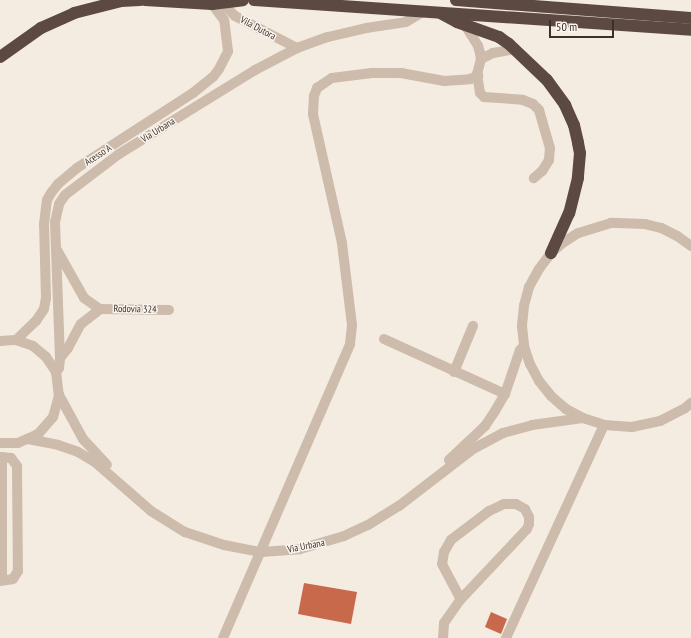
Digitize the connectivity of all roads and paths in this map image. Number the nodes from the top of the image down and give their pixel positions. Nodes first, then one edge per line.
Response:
1 (140, 0) edge
2 (145, 0) edge
3 (243, 0) edge
4 (254, 0) edge
5 (456, 0) edge
6 (481, 1) edge
7 (217, 4) junction
8 (424, 11) junction
9 (438, 12) junction
10 (691, 18) edge
11 (465, 25) junction
12 (691, 30) edge
13 (297, 48) junction
14 (516, 49) junction
15 (0, 57) edge
16 (481, 59) junction
17 (478, 76) junction
18 (534, 178) dead end
19 (691, 246) edge
20 (55, 247) junction
21 (551, 253) junction
22 (100, 309) junction
23 (169, 310) dead end
24 (473, 326) dead end
25 (384, 339) dead end
26 (16, 340) junction
27 (0, 341) edge
28 (524, 346) junction
29 (60, 358) junction
30 (56, 372) junction
31 (454, 372) junction
32 (505, 394) junction
33 (60, 395) junction
34 (689, 406) edge
35 (583, 418) junction
36 (604, 425) junction
37 (28, 440) junction
38 (86, 442) junction
39 (0, 443) edge
40 (78, 452) junction
41 (1, 457) edge
42 (262, 549) junction
43 (1, 581) edge
44 (461, 599) junction
45 (223, 638) edge
46 (443, 638) edge
47 (506, 638) edge

1 - 15 highway
2 - 7 highway
3 - 7 highway
4 - 8 highway
5 - 6 highway
6 - 10 highway
7 - 13 street, Vila Dutora
7 - 26 street, Acesso A
8 - 9 highway
8 - 13 street, Via Urbana
9 - 11 highway
9 - 12 highway
11 - 14 highway
11 - 16 street
13 - 20 street, Via Urbana
14 - 16 street
14 - 21 highway
16 - 17 street
17 - 18 street
17 - 42 street
19 - 21 street
20 - 22 street
20 - 29 street, Via Urbana
21 - 28 street
22 - 23 street, Rodovia 324
22 - 29 street
24 - 31 street
25 - 31 street
26 - 27 street
26 - 30 street
28 - 32 street, Via Urbana
28 - 35 street
29 - 30 street, Via Urbana
30 - 33 street
31 - 32 street
32 - 42 street, Via Urbana
33 - 37 street
33 - 38 street, Via Urbana
34 - 36 street
35 - 36 street
35 - 42 street, Via Urbana
36 - 47 street
37 - 39 street
37 - 40 street, Via Urbana
38 - 40 street
38 - 42 street, Via Urbana
40 - 42 street, Via Urbana
41 - 43 street
41 - 43 street
42 - 45 street
44 - 44 street
44 - 46 street

